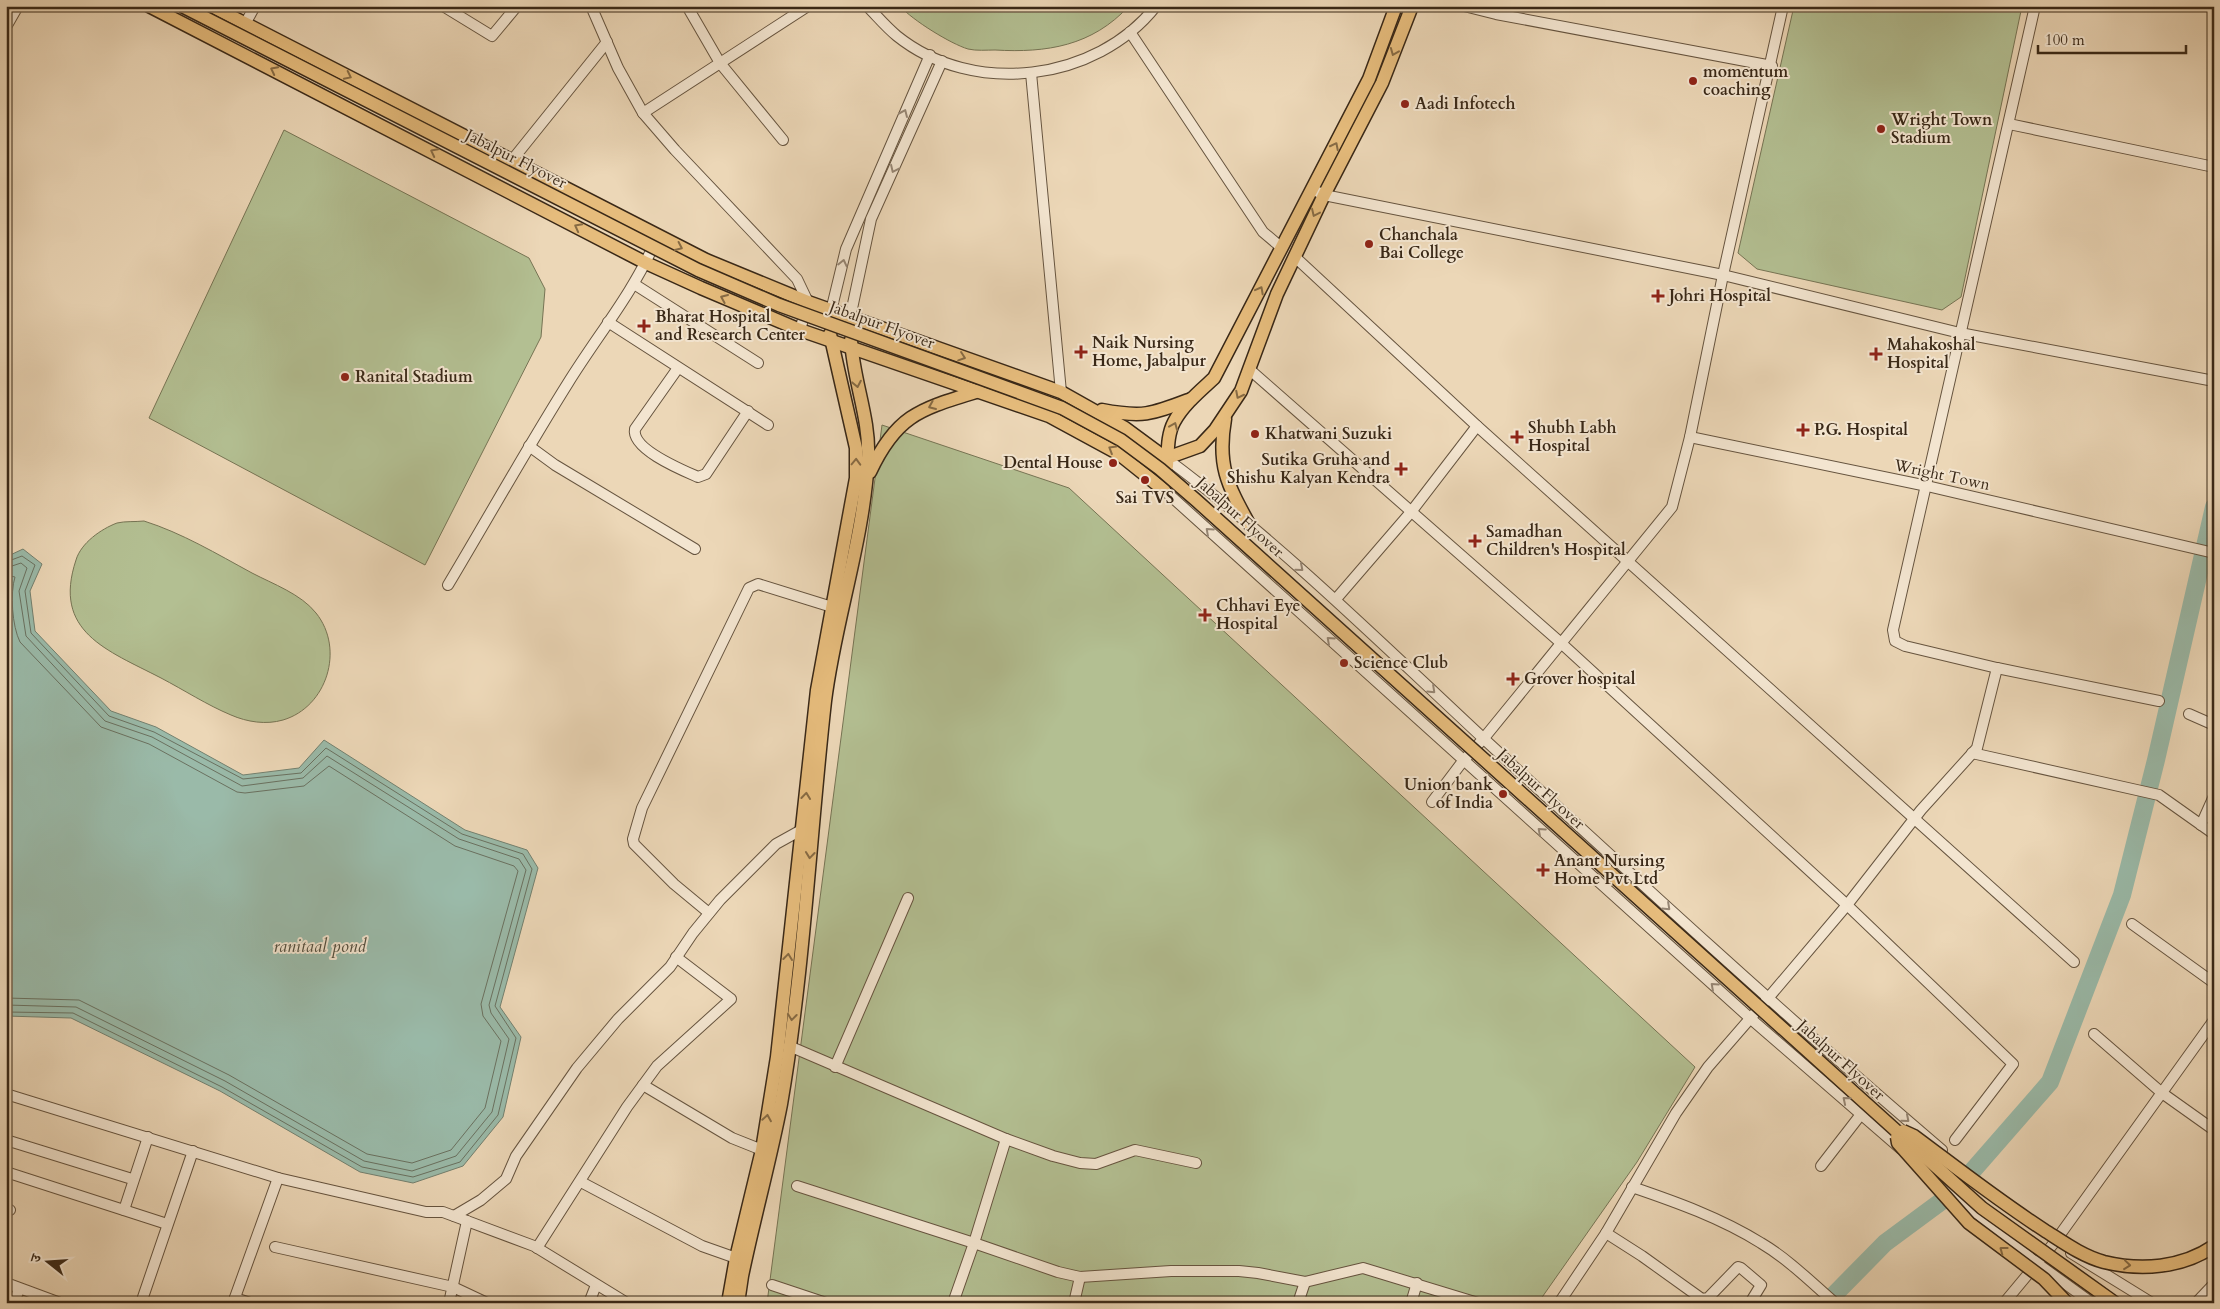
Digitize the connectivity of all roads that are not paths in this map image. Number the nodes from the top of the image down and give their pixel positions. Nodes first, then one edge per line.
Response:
1 (18, 6) edge
2 (148, 6) edge
3 (182, 6) edge
4 (211, 6) edge
5 (255, 6) edge
6 (443, 6) edge
7 (517, 6) edge
8 (591, 6) edge
9 (687, 6) edge
10 (808, 6) edge
11 (867, 6) edge
12 (1156, 6) edge
13 (1396, 6) edge
14 (1412, 6) edge
15 (1464, 6) edge
16 (1784, 6) edge
17 (2035, 6) edge
18 (245, 24) junction
19 (6, 27) edge
20 (1130, 32) junction
21 (607, 42) junction
22 (930, 55) junction
23 (317, 61) junction
24 (942, 61) junction
25 (720, 63) junction
26 (1772, 66) junction
27 (1031, 73) junction
28 (304, 84) junction
29 (643, 113) junction
30 (2009, 124) junction
31 (783, 140) dead end
32 (513, 159) junction
33 (2214, 167) edge
34 (1318, 192) junction
35 (658, 237) junction
36 (1282, 248) junction
37 (1295, 257) junction
38 (646, 263) junction
39 (1723, 275) junction
40 (634, 284) junction
41 (808, 302) junction
42 (831, 311) junction
43 (850, 318) junction
44 (608, 322) junction
45 (800, 330) junction
46 (1960, 333) junction
47 (829, 339) junction
48 (852, 347) junction
49 (758, 363) dead end
50 (678, 368) junction
51 (1249, 369) junction
52 (2214, 381) edge
53 (979, 391) junction
54 (1061, 392) junction
55 (1191, 399) junction
56 (1095, 409) junction
57 (748, 411) junction
58 (1225, 416) junction
59 (768, 425) dead end
60 (1477, 426) junction
61 (1690, 438) junction
62 (529, 446) junction
63 (1167, 459) junction
64 (1133, 464) junction
65 (865, 481) junction
66 (1927, 486) junction
67 (1164, 490) junction
68 (1411, 512) junction
69 (1249, 524) junction
70 (695, 549) dead end
71 (2214, 553) edge
72 (1628, 560) junction
73 (448, 585) dead end
74 (1336, 599) junction
75 (832, 607) junction
76 (1561, 643) junction
77 (1997, 668) junction
78 (2159, 701) dead end
79 (2189, 714) dead end
80 (2214, 725) edge
81 (1484, 738) junction
82 (1972, 753) junction
83 (1463, 760) junction
84 (2214, 796) edge
85 (1432, 802) dead end
86 (1915, 818) junction
87 (2201, 825) junction
88 (803, 829) junction
89 (2214, 834) edge
90 (908, 898) dead end
91 (1846, 905) junction
92 (709, 913) junction
93 (2132, 924) dead end
94 (676, 957) junction
95 (2074, 962) dead end
96 (2214, 983) edge
97 (1767, 999) junction
98 (1751, 1019) junction
99 (2214, 1020) edge
100 (2094, 1034) dead end
101 (789, 1046) junction
102 (836, 1067) junction
103 (643, 1085) junction
104 (2162, 1093) junction
105 (6, 1094) edge
106 (1862, 1113) junction
107 (1893, 1128) junction
108 (2214, 1130) edge
109 (148, 1137) junction
110 (1006, 1139) junction
111 (6, 1140) edge
112 (1955, 1140) dead end
113 (762, 1150) junction
114 (193, 1151) junction
115 (1196, 1163) dead end
116 (1821, 1166) dead end
117 (6, 1172) edge
118 (278, 1178) junction
119 (132, 1179) junction
120 (581, 1182) junction
121 (797, 1186) dead end
122 (1632, 1187) junction
123 (124, 1210) junction
124 (454, 1216) junction
125 (466, 1221) junction
126 (167, 1224) junction
127 (1606, 1233) junction
128 (974, 1243) junction
129 (2054, 1243) junction
130 (2214, 1246) edge
131 (275, 1248) dead end
132 (537, 1248) junction
133 (736, 1258) junction
134 (2038, 1264) junction
135 (1080, 1278) junction
136 (1305, 1282) junction
137 (6, 1283) edge
138 (1417, 1284) junction
139 (2214, 1284) edge
140 (596, 1285) junction
141 (772, 1285) dead end
142 (453, 1287) junction
143 (19, 1288) junction
144 (234, 1301) edge
145 (14, 1303) edge
146 (60, 1303) edge
147 (141, 1303) edge
148 (250, 1303) edge
149 (450, 1303) edge
150 (487, 1303) edge
151 (589, 1303) edge
152 (628, 1303) edge
153 (728, 1303) edge
154 (738, 1303) edge
155 (826, 1303) edge
156 (953, 1303) edge
157 (1074, 1303) edge
158 (1298, 1303) edge
159 (1411, 1303) edge
160 (1478, 1303) edge
161 (1559, 1303) edge
162 (1750, 1303) edge
163 (1835, 1303) edge
164 (2004, 1303) edge
165 (2067, 1303) edge
166 (2092, 1303) edge
167 (2115, 1303) edge
168 (2152, 1303) edge
169 (2196, 1303) edge

1 - 19 street
28 -> 2 main road
3 - 107 main road, Jabalpur Flyover, bridge
4 - 18 main road
5 - 18 street
6 - 7 street
8 - 21 street
9 - 25 street
10 - 25 street
11 - 22 street
12 - 20 street
34 -> 13 main road
14 -> 34 main road
15 - 26 street
16 - 26 street
17 - 30 street
18 - 23 main road
20 - 27 street
20 - 36 street
21 - 29 street
21 - 32 street
22 - 24 street
42 -> 22 street
23 - 28 main road
23 -> 32 main road
24 - 27 street
24 -> 43 street
25 - 29 street
25 - 31 street
26 - 39 street
27 - 54 street
38 -> 28 main road
29 - 41 street
30 - 33 street
30 - 46 street
32 - 35 main road
34 - 36 main road
34 -> 37 main road
34 - 39 street
35 - 38 street
35 -> 41 main road
55 -> 36 main road
37 - 51 main road
37 - 60 street
38 - 40 street
45 -> 38 main road
39 - 46 street
39 - 61 street
40 - 44 street
40 - 49 street
41 - 42 main road
41 - 45 street
42 - 43 main road
42 - 47 main road
43 - 48 main road
43 -> 54 main road
44 - 50 street
44 - 62 street
45 - 47 main road
46 - 52 street
46 - 66 street
47 - 48 main road
75 -> 47 main road
48 - 53 main road
48 -> 65 main road
50 - 57 street
50 - 57 street
51 -> 58 main road
51 - 68 street
64 -> 53 main road
53 -> 65 main road
54 - 56 main road
55 - 56 main road
63 -> 55 main road
56 - 63 main road
57 - 59 street
58 - 63 main road
58 - 69 main road
60 - 68 street
60 - 72 street
61 - 66 street, Wright Town
61 - 72 street
62 - 70 street
62 - 73 street
63 - 64 main road
63 - 67 main road
63 - 69 street
64 - 67 main road
65 -> 101 main road
66 - 71 street, Wright Town
66 - 77 street
83 -> 67 street
68 - 74 street
68 - 76 street
69 -> 74 street
72 - 76 street
72 - 86 street
74 -> 81 street
88 -> 75 main road
75 - 92 street
76 - 81 street
76 - 91 street
77 - 78 street
77 - 82 street
79 - 80 street
81 - 83 street
81 -> 97 street
82 - 86 street
82 - 87 street
83 - 85 street
98 -> 83 street
84 - 87 street
86 - 91 street
86 - 95 street
87 - 89 street
88 - 92 street
113 -> 88 main road
90 - 102 street
91 - 97 street
91 - 112 street
92 - 94 street
93 - 96 street
94 - 103 street
94 - 124 street
97 - 98 street
97 -> 129 street, bridge
106 -> 98 street
98 - 122 street
99 - 104 street
100 - 104 street
101 - 102 street
101 - 154 main road
102 - 110 street
103 - 113 street
103 - 120 street
104 - 108 street
104 - 129 street
105 - 109 street
106 - 116 street
106 - 134 street
107 -> 130 main road, bridge
165 -> 107 main road, bridge
107 - 167 main road, Jabalpur Flyover, bridge
109 - 114 street
109 - 119 street
110 - 115 street
110 - 128 street
111 - 119 street
113 - 133 main road
114 - 118 street
114 - 126 street
117 - 123 street
118 - 124 street
118 - 144 street
119 - 123 street
120 - 132 street
120 - 133 street
121 - 128 street
122 - 127 street
122 - 163 street
123 - 126 street
124 - 125 street
125 - 132 street
125 - 142 street
126 - 147 street
127 - 161 street
127 - 162 street
128 - 135 street
128 - 156 street
129 - 134 street
129 - 168 street
131 - 142 street
132 - 140 street
133 - 153 main road
134 - 164 street
134 - 166 street
135 - 136 street
135 - 157 street
136 - 138 street
136 - 158 street
137 - 143 street
138 - 159 street
138 - 160 street
139 - 169 street
140 - 151 street
140 - 152 street
141 - 155 street
142 - 149 street
142 - 150 street
143 - 145 street
143 - 146 street
144 - 148 street

